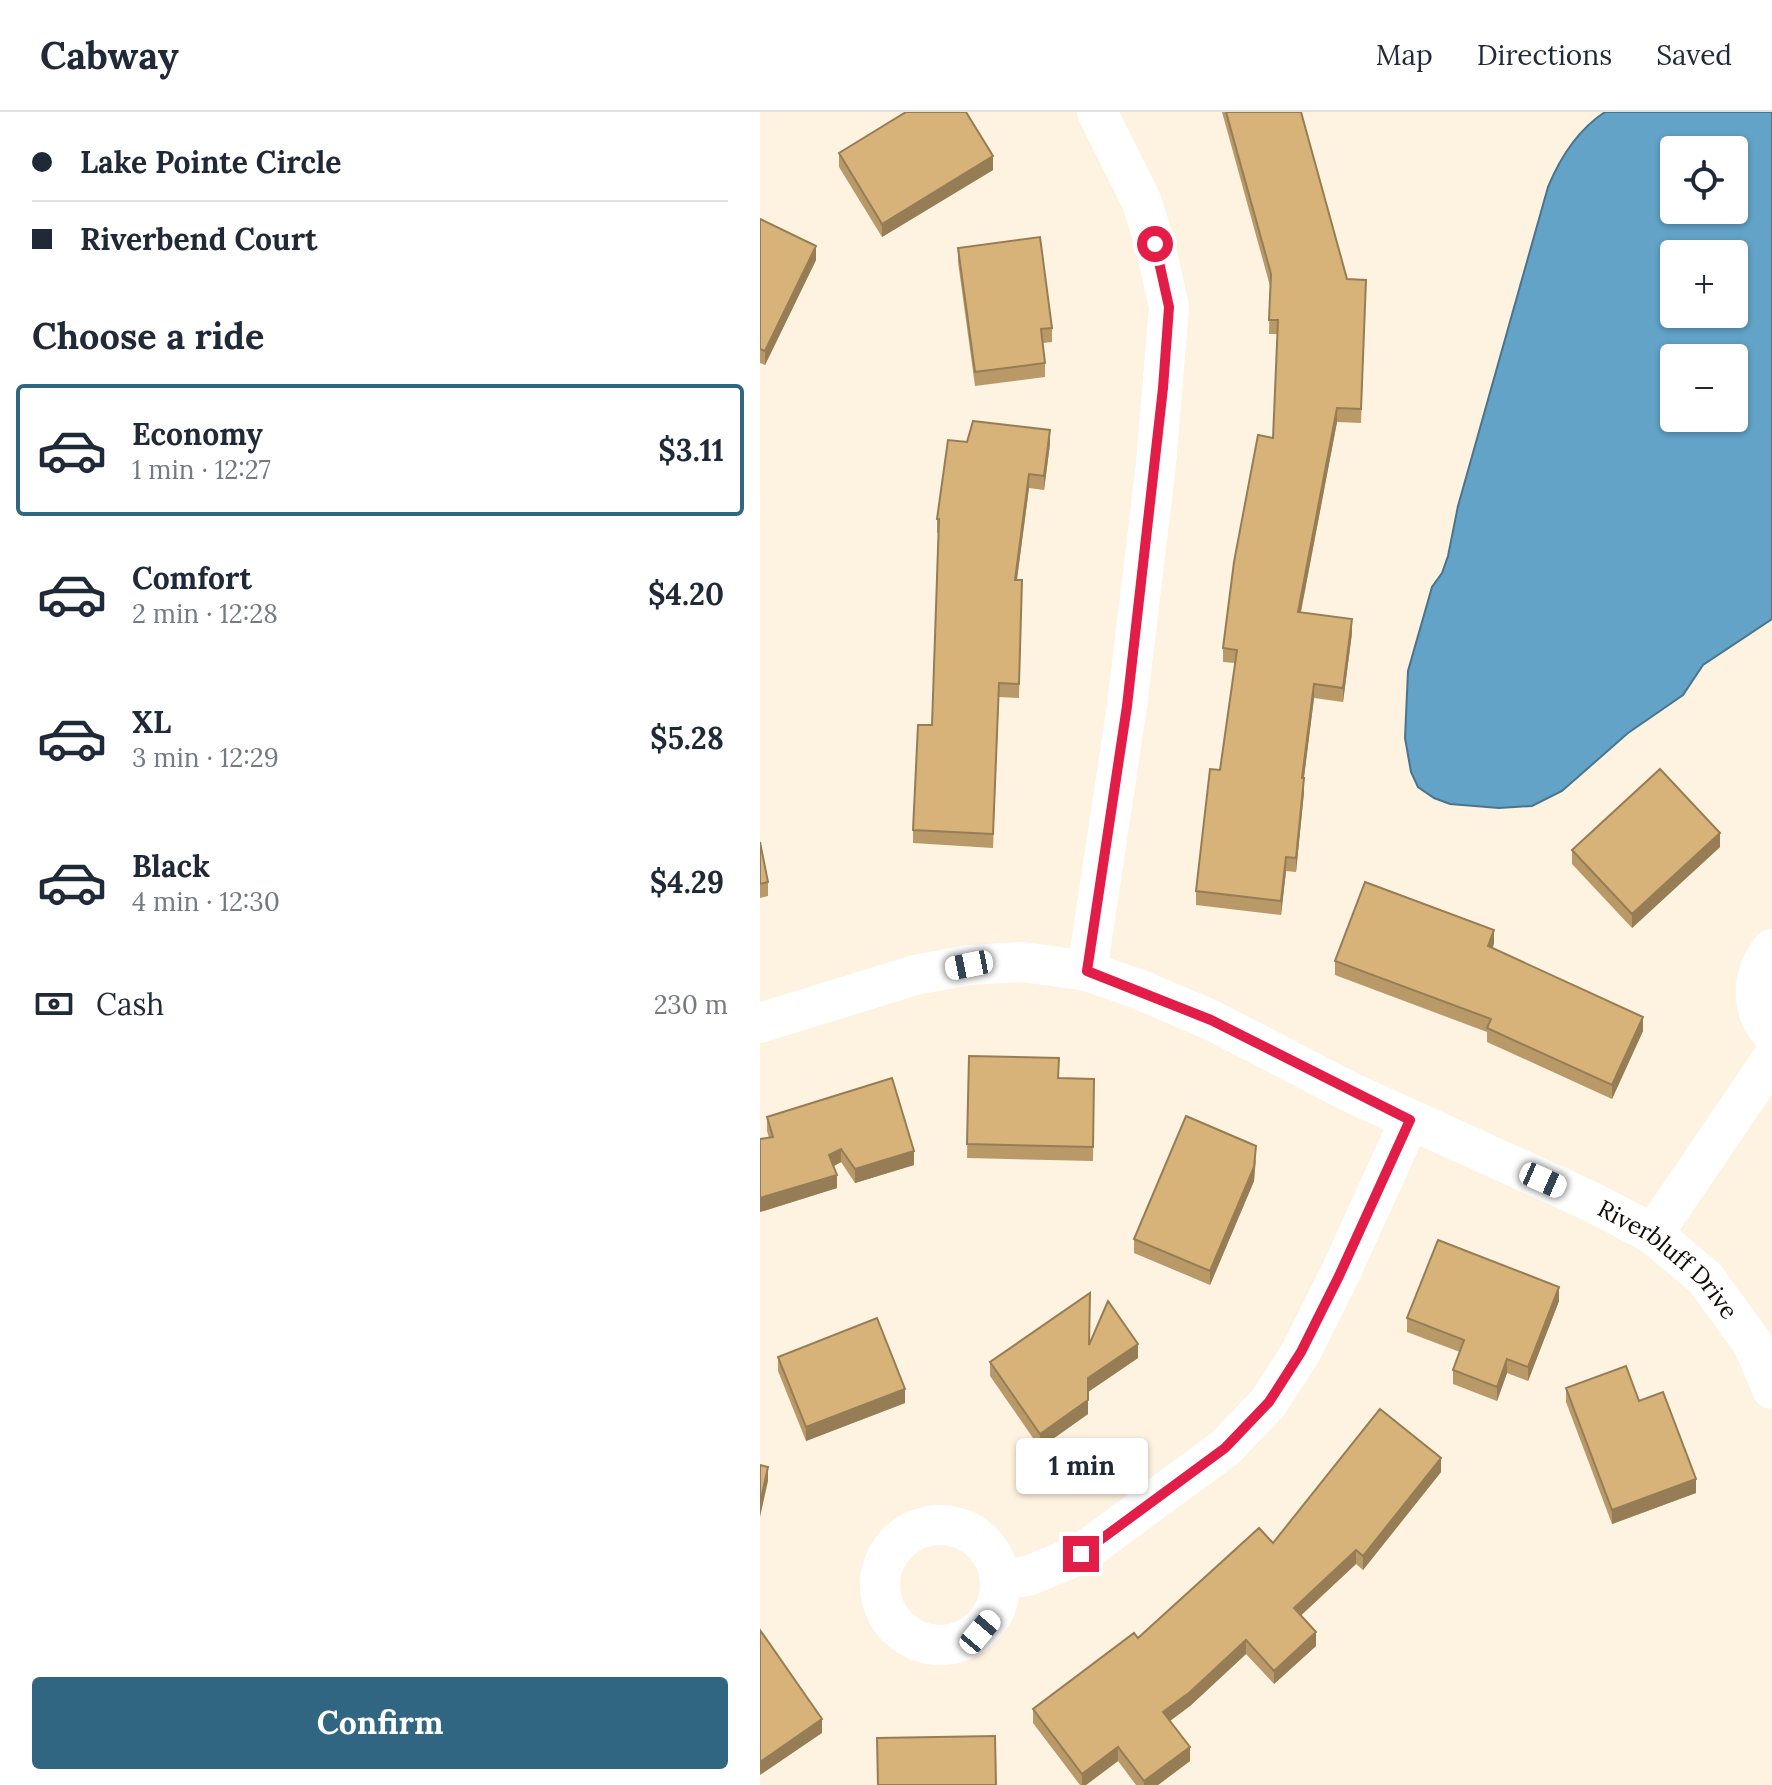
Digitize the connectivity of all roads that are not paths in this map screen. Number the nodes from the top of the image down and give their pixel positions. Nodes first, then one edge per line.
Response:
1 (1097, 112) edge
2 (1772, 949) edge
3 (1087, 971) junction
4 (760, 1023) edge
5 (1772, 1033) edge
6 (1772, 1059) edge
7 (1410, 1120) junction
8 (1653, 1234) junction
9 (1772, 1389) edge
10 (1001, 1580) dead end

1 - 3 street
2 - 5 street
3 - 4 street, Riverbluff Drive
3 - 7 street, Riverbluff Drive
6 - 8 street
7 - 8 street, Riverbluff Drive
7 - 10 street
8 - 9 street, Riverbluff Drive

